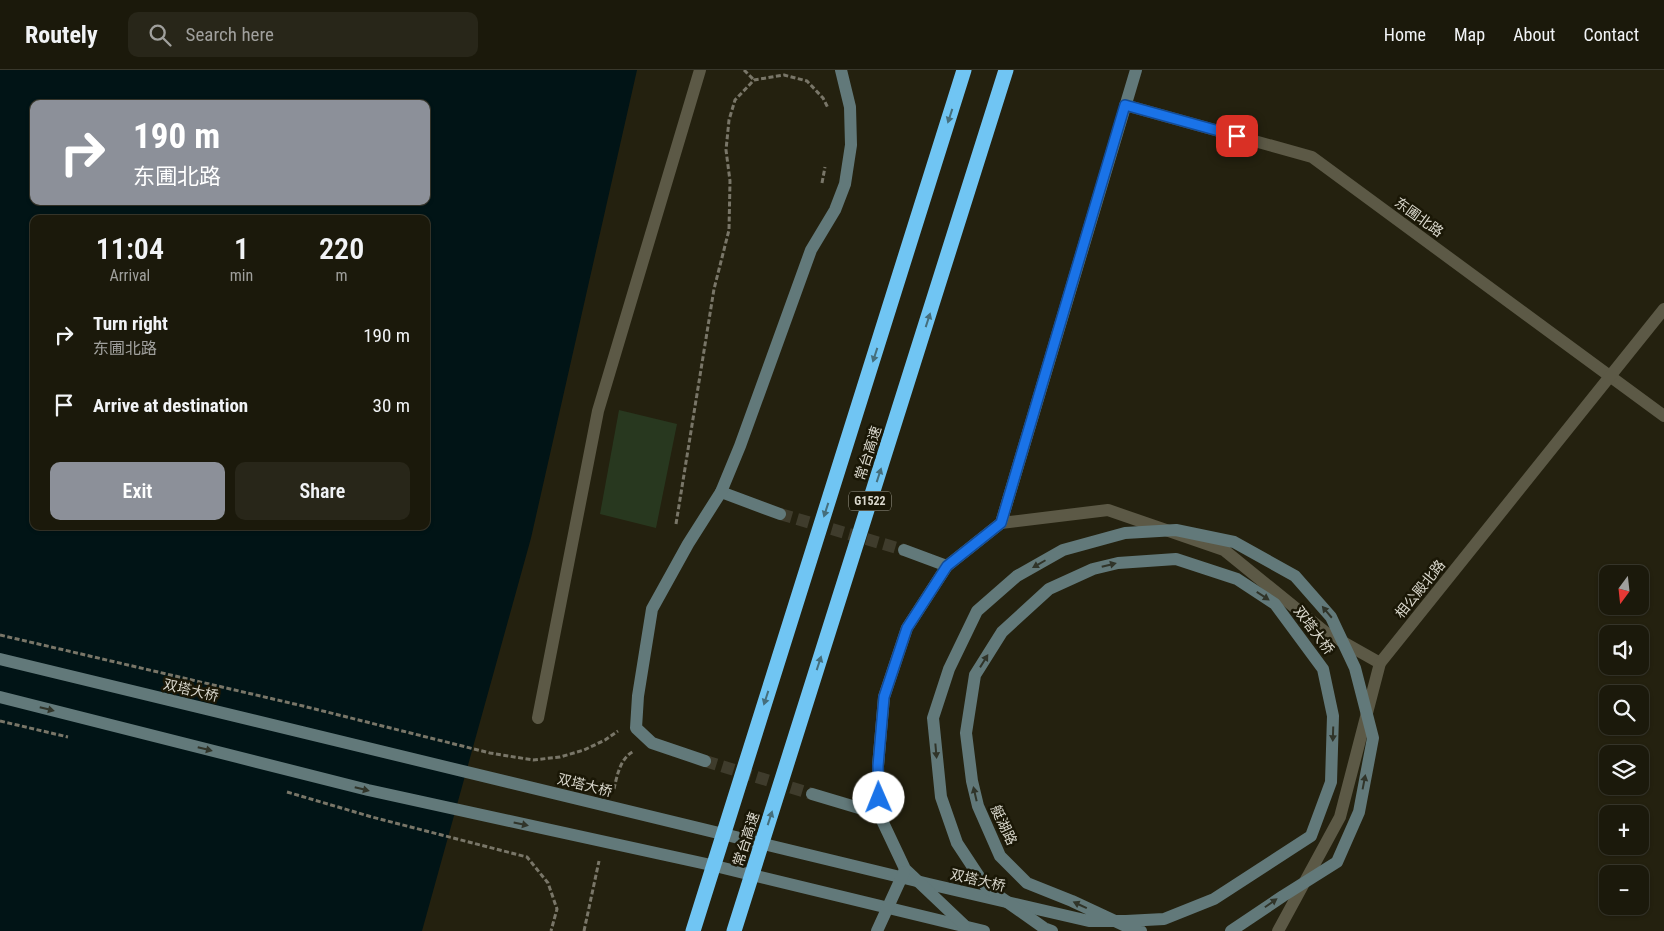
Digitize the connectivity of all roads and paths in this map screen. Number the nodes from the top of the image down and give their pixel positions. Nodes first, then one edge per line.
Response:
1 (700, 70) edge
2 (744, 70) edge
3 (841, 70) edge
4 (964, 70) edge
5 (1006, 70) edge
6 (1136, 70) edge
7 (754, 80) junction
8 (1125, 105) junction
9 (830, 110) dead end
10 (827, 158) dead end
11 (821, 186) dead end
12 (1664, 309) edge
13 (1610, 376) junction
14 (1664, 416) edge
15 (721, 492) junction
16 (780, 514) tunnel mouth
17 (1001, 523) junction
18 (674, 532) dead end
19 (904, 550) tunnel mouth
20 (947, 566) junction
21 (0, 635) edge
22 (0, 659) edge
23 (1380, 663) junction
24 (0, 697) edge
25 (970, 707) joint
26 (538, 718) dead end
27 (0, 721) edge
28 (623, 727) dead end
29 (75, 739) dead end
30 (705, 761) tunnel mouth
31 (280, 790) dead end
32 (812, 794) tunnel mouth
33 (879, 814) junction
34 (905, 870) junction
35 (551, 931) edge
36 (693, 931) edge
37 (734, 931) edge
38 (877, 931) edge
39 (970, 931) edge
40 (984, 931) edge
41 (1052, 931) edge
42 (1141, 931) edge
43 (1231, 931) edge
44 (1278, 931) edge

1 - 26 street
2 - 7 path
3 - 15 main road
4 -> 36 highway, 常台高速 / G1522
37 -> 5 highway, 常台高速 / G1522
6 - 8 main road
7 - 9 path
7 - 18 path
8 - 13 street, 东圃北路
8 - 17 main road
10 - 11 path
12 - 13 street, 相公殿北路
13 - 14 street, 东圃北路
13 - 23 street, 相公殿北路
15 - 16 main road
15 - 30 main road
17 - 20 main road
17 - 23 street
19 - 20 main road
20 - 33 main road
21 - 28 path
25 -> 22 main road, 双塔大桥
23 - 44 street, 相公殿北路
24 -> 40 main road
42 -> 25 main road, 艇湖路
27 - 29 path
31 - 35 path
32 - 33 main road
33 - 34 main road
34 - 38 main road
34 - 39 main road
43 -> 41 main road, 双塔大桥

